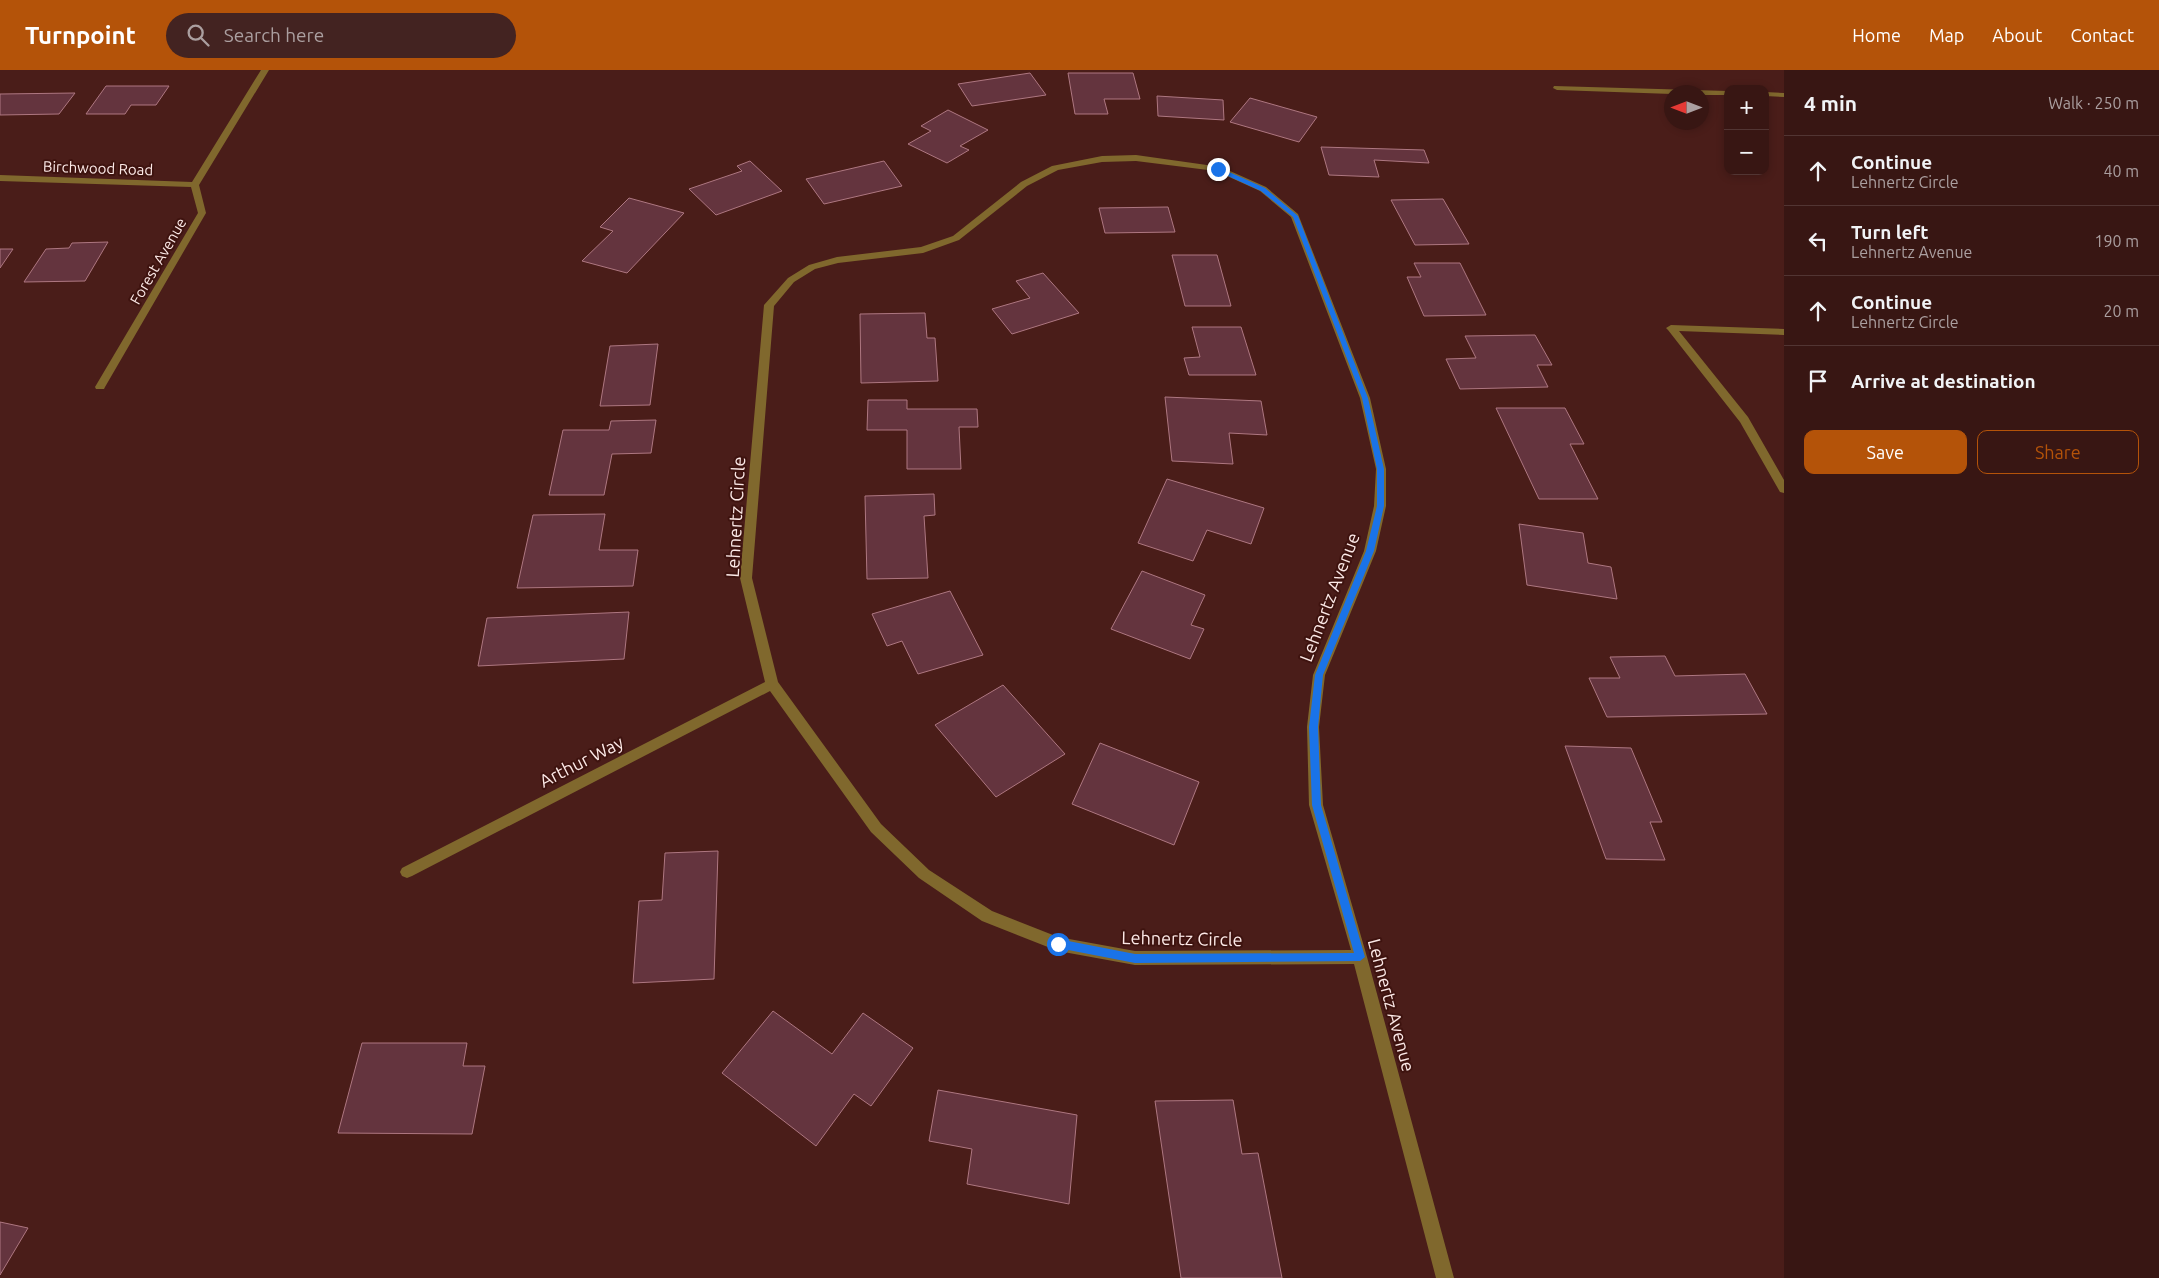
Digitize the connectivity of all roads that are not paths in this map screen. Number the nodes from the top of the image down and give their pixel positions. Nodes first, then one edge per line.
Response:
1 (265, 70) edge
2 (1557, 88) dead end
3 (1724, 93) edge
4 (1769, 94) edge
5 (1784, 95) edge
6 (0, 178) edge
7 (195, 185) junction
8 (1281, 203) joint
9 (1784, 332) edge
10 (100, 387) dead end
11 (1784, 489) edge
12 (772, 684) junction
13 (407, 872) dead end
14 (1360, 957) junction
15 (1445, 1278) edge

1 - 7 street
2 - 3 street
4 - 5 street
6 - 7 street, Birchwood Road
7 - 10 street, Forest Avenue
8 - 12 street, Lehnertz Circle
8 - 14 street, Lehnertz Avenue
9 - 11 street
12 - 13 street, Arthur Way
12 - 14 street, Lehnertz Circle
14 - 15 street, Lehnertz Avenue

